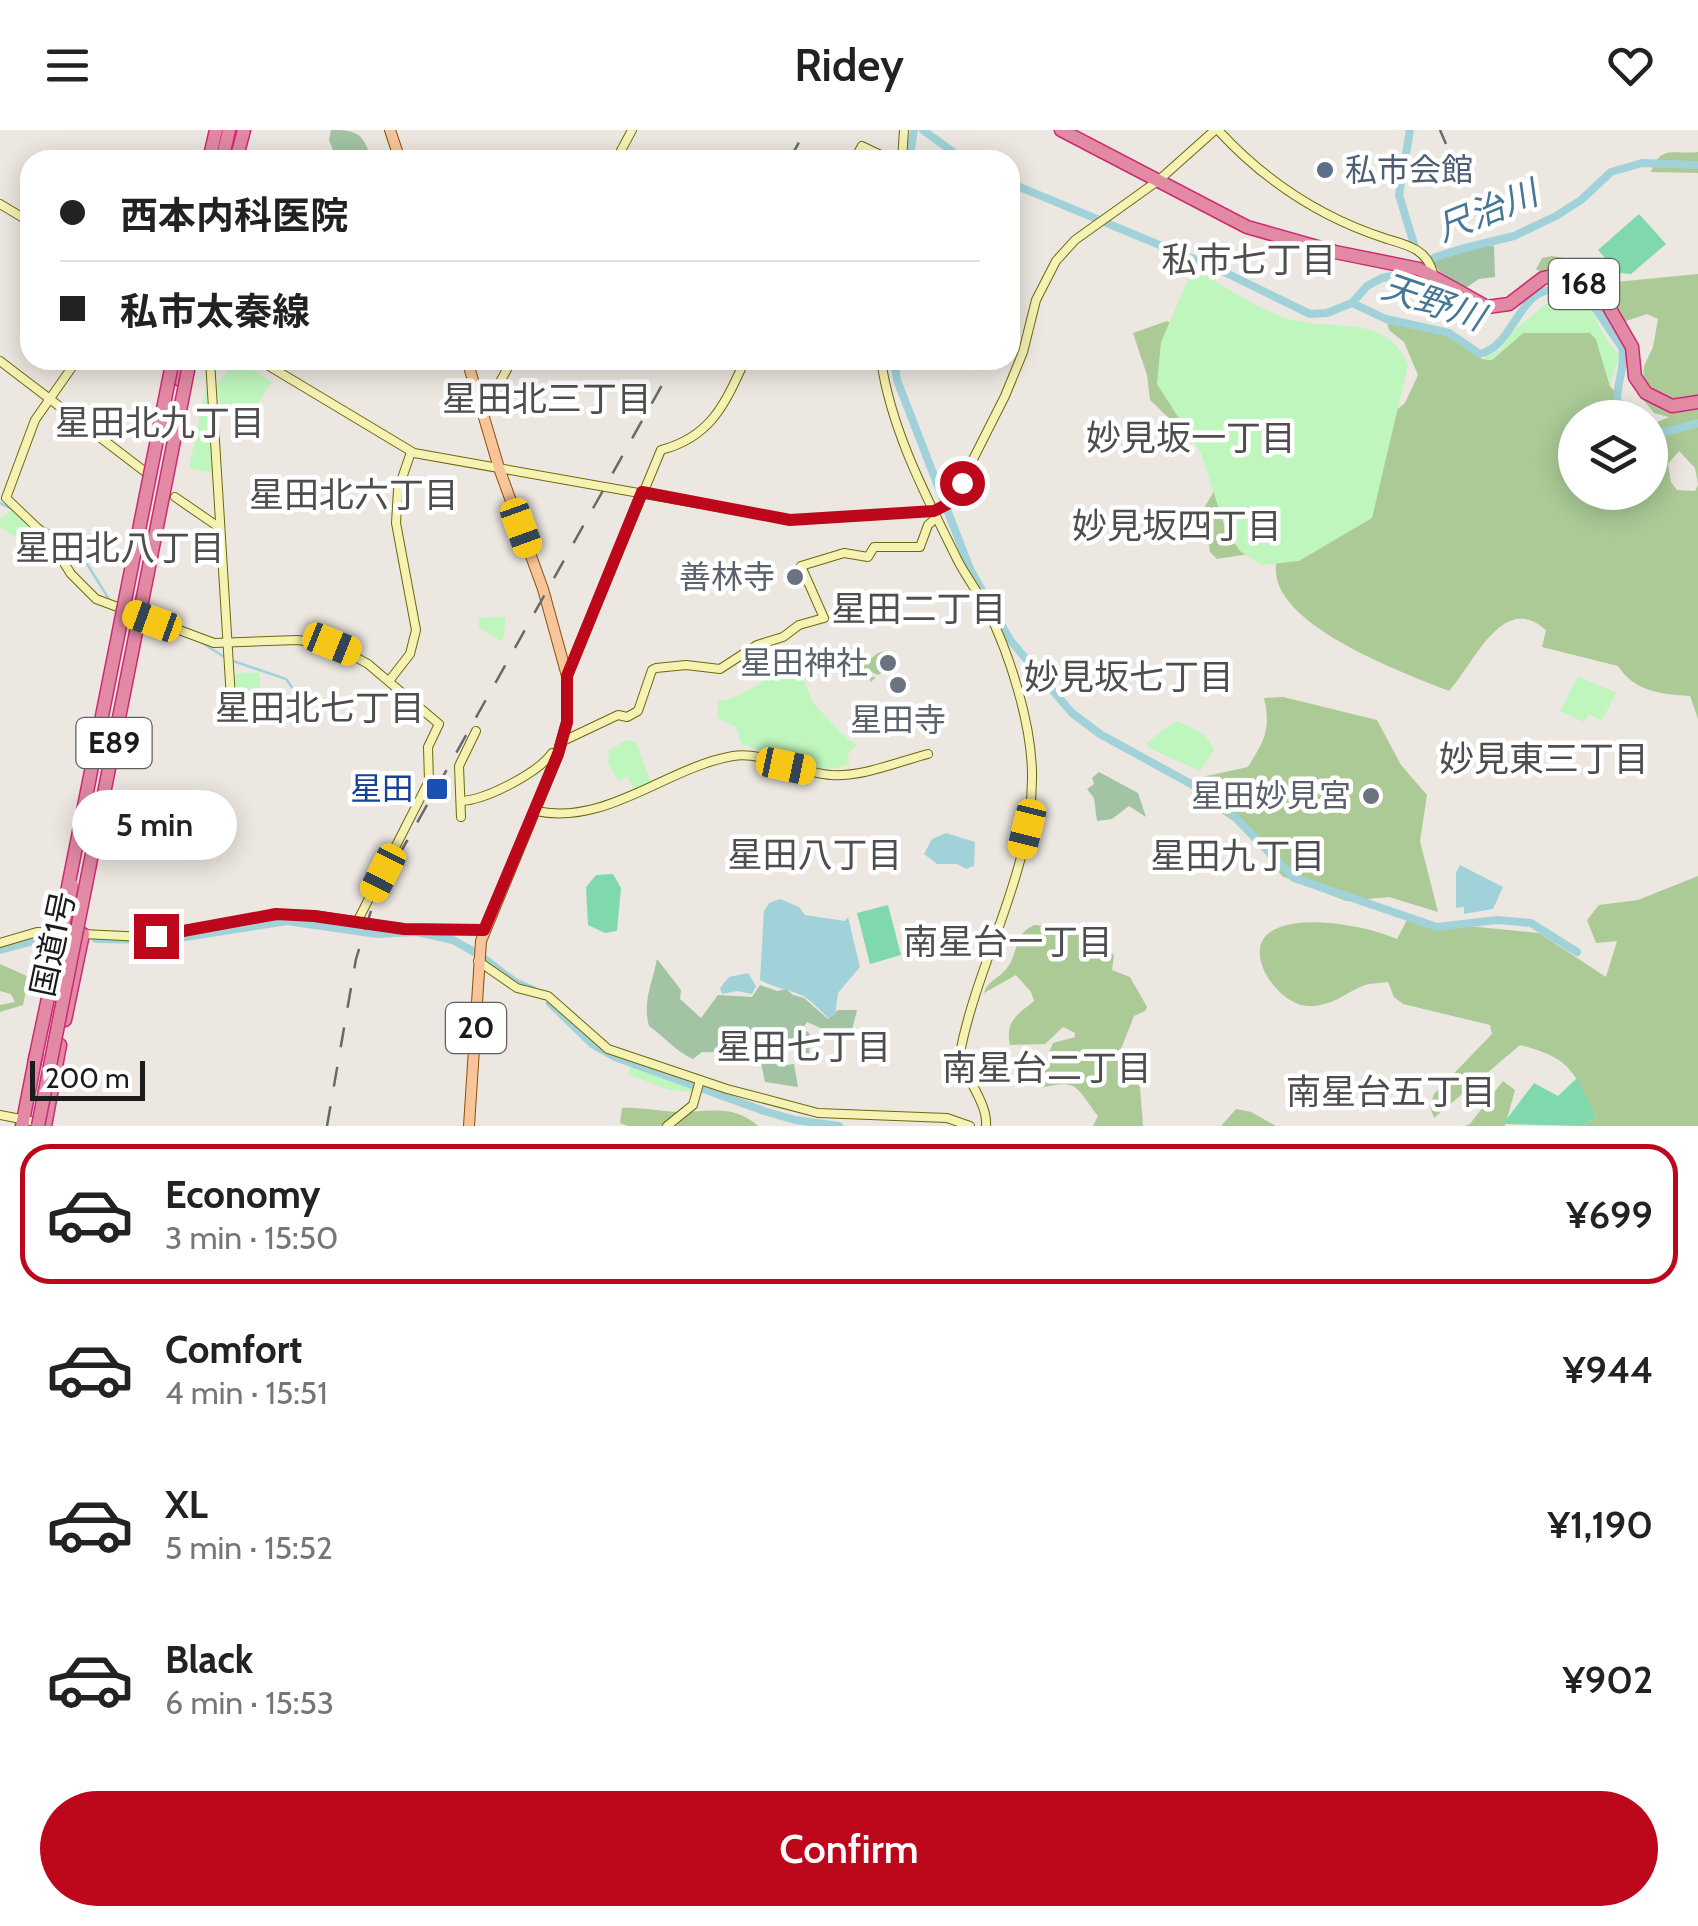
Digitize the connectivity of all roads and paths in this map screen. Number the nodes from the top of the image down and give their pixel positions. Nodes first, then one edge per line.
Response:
1 (1061, 130) edge
2 (1216, 130) edge
3 (1160, 180) junction
4 (1426, 271) junction
5 (1022, 352) joint
6 (1020, 357) edge
7 (0, 361) edge
8 (71, 370) edge
9 (180, 370) edge
10 (211, 370) edge
11 (276, 370) edge
12 (470, 370) edge
13 (507, 370) edge
14 (740, 370) edge
15 (883, 370) edge
16 (1014, 370) edge
17 (50, 400) junction
18 (1698, 402) edge
19 (482, 404) junction
20 (411, 452) junction
21 (499, 468) junction
22 (148, 474) dead end
23 (642, 492) junction
24 (3, 496) edge
25 (175, 497) dead end
26 (935, 515) junction
27 (220, 528) junction
28 (228, 645) junction
29 (567, 676) junction
30 (389, 681) junction
31 (231, 699) dead end
32 (113, 727) junction
33 (476, 731) dead end
34 (557, 749) junction
35 (928, 754) dead end
36 (460, 801) junction
37 (536, 811) junction
38 (461, 817) dead end
39 (357, 922) junction
40 (484, 930) junction
41 (59, 933) junction
42 (84, 934) junction
43 (0, 943) edge
44 (478, 960) junction
45 (64, 1027) junction
46 (34, 1064) junction
47 (698, 1086) junction
48 (0, 1115) edge
49 (818, 1120) edge
50 (34, 1124) edge
51 (469, 1126) edge
52 (667, 1126) edge
53 (970, 1126) edge
54 (986, 1126) edge

1 - 3 highway, 168
2 - 3 street
2 - 4 street
3 - 4 highway, 168
3 - 5 street
4 - 18 highway, 168
5 - 6 street
7 - 17 street
8 - 17 street
9 - 32 highway, E89, bridge
9 - 41 highway, 国道1号, bridge
9 - 42 highway, 国道1号, bridge
10 - 27 street
11 - 20 street
12 - 19 main road, 20
13 - 19 street
14 - 23 street
15 - 26 street
16 - 26 street
17 - 22 street
17 - 24 street
19 - 21 main road, 20
20 - 21 street
20 - 30 street
21 - 23 street
21 - 29 main road, 20
23 - 26 street
23 - 29 street
24 - 28 street
25 - 27 street
26 - 34 street
26 - 54 street
27 - 28 street
28 - 30 street
28 - 31 street
29 - 34 main road, 20
30 - 39 street
32 - 45 highway, bridge
32 - 46 highway, bridge
32 - 50 highway, E89, bridge
33 - 36 street
34 - 36 street
34 - 37 main road, 20
35 - 37 street
36 - 38 street
37 - 40 main road, 20
39 - 40 street
39 - 42 street
40 - 44 main road, 20
41 - 42 street
41 - 43 street
41 - 46 highway, 国道1号
42 - 45 highway, 国道1号
44 - 47 street
44 - 51 main road, 20
45 - 50 highway, 国道1号
46 - 50 highway, 国道1号
47 - 49 street
47 - 52 street
48 - 50 street
49 - 53 street

